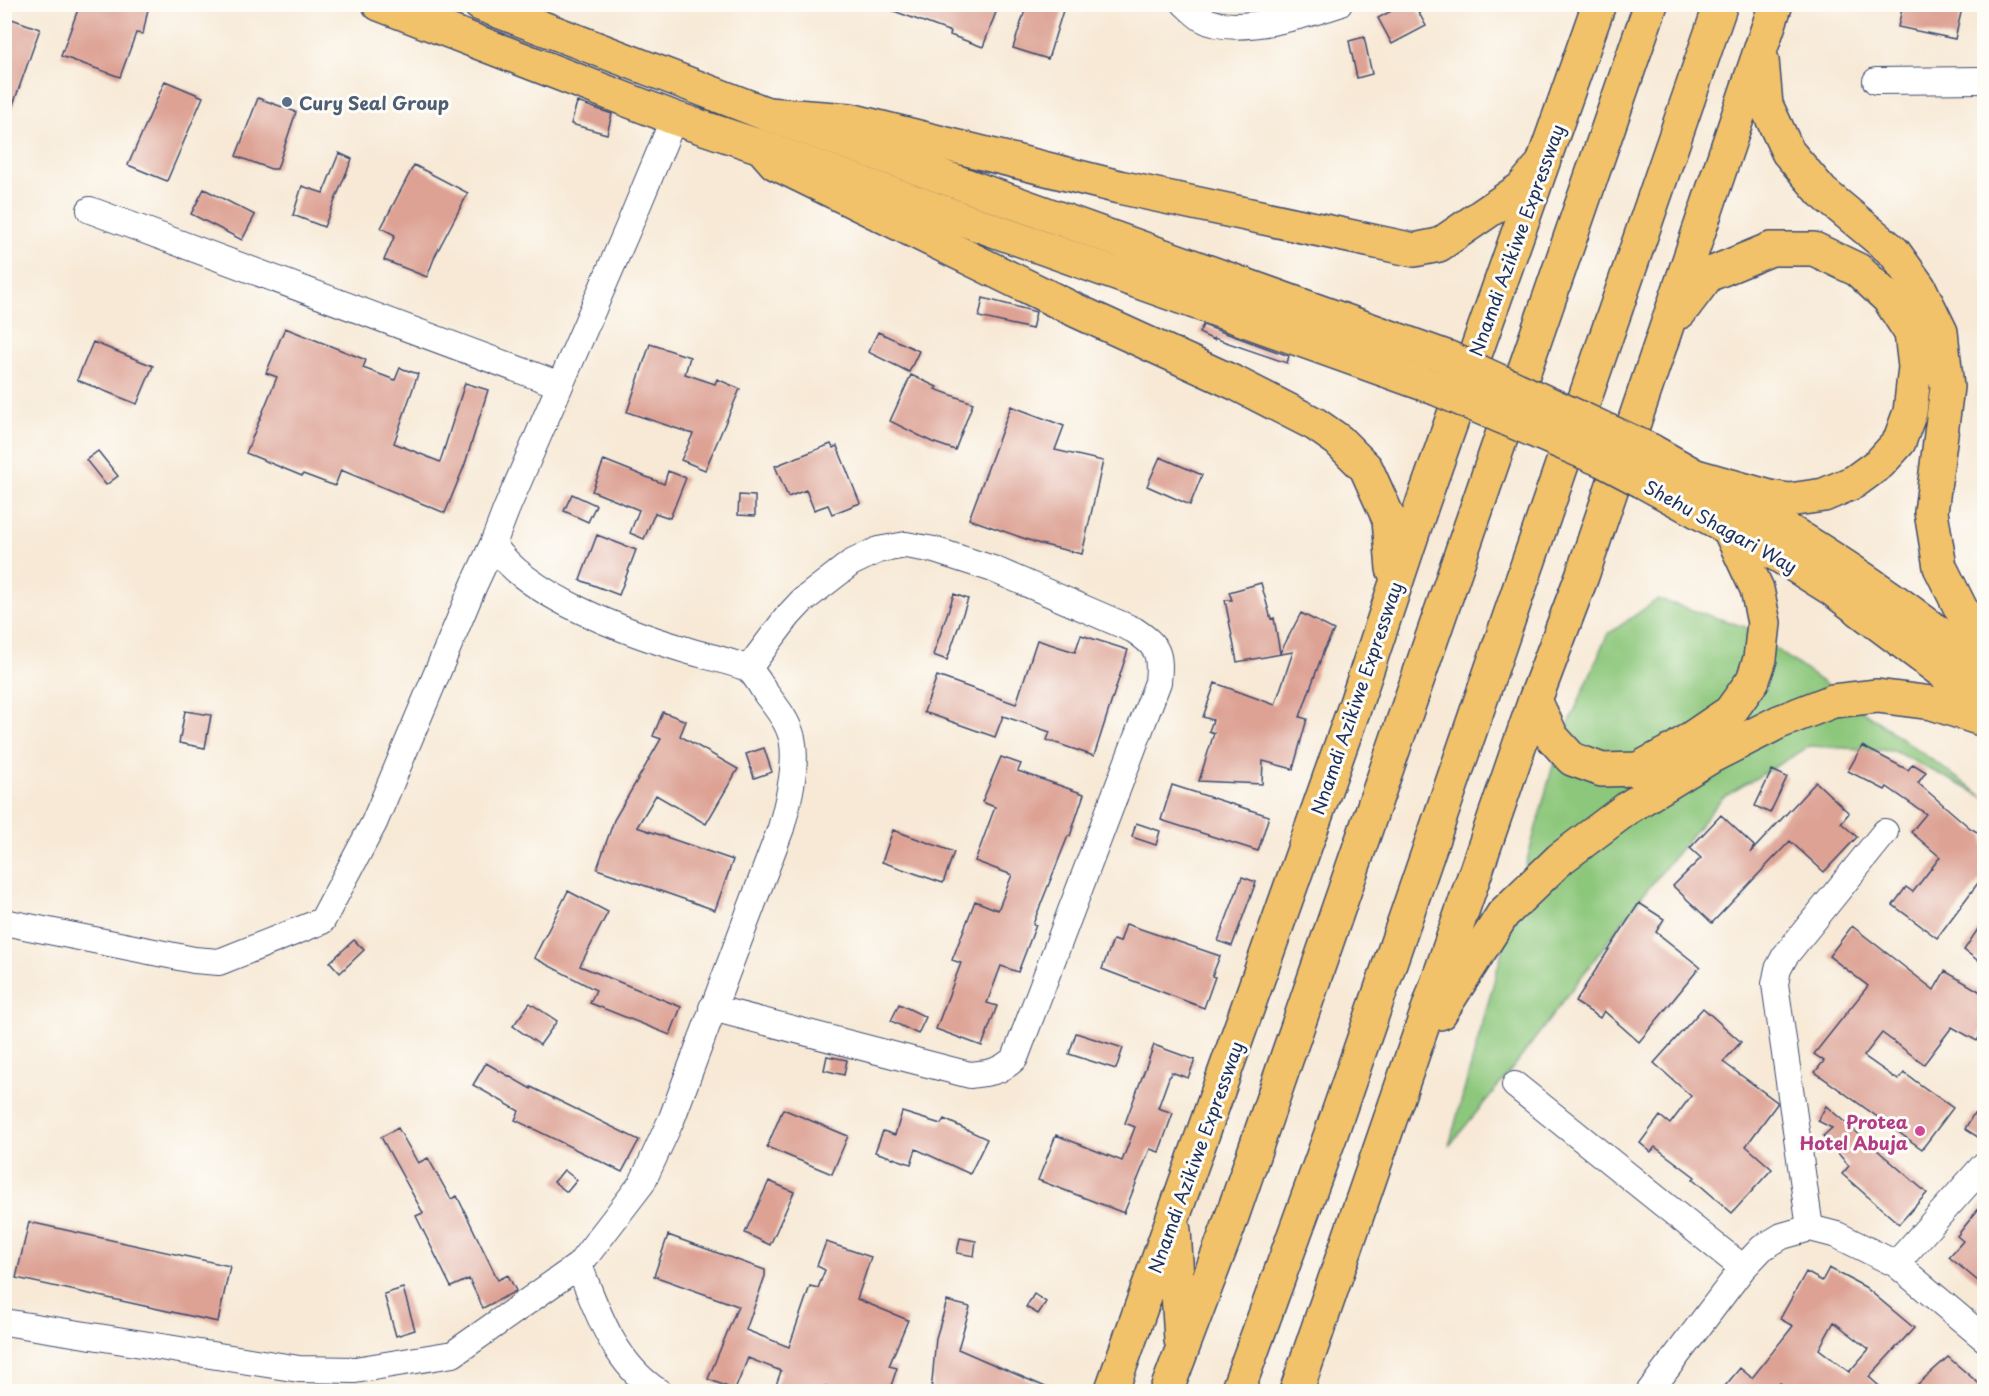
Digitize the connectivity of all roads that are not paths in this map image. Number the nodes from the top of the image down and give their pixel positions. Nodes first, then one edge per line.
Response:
1 (379, 4) edge
2 (480, 4) edge
3 (1185, 4) edge
4 (1339, 4) edge
5 (1599, 4) edge
6 (1651, 4) edge
7 (1721, 4) edge
8 (1776, 4) edge
9 (1761, 44) junction
10 (1984, 80) edge
11 (1876, 81) dead end
12 (767, 114) junction
13 (674, 118) junction
14 (761, 147) junction
15 (1545, 160) junction
16 (90, 210) dead end
17 (1664, 332) junction
18 (560, 385) junction
19 (1646, 466) junction
20 (1700, 477) junction
21 (1728, 527) junction
22 (493, 544) junction
23 (1398, 575) junction
24 (1984, 645) edge
25 (748, 669) junction
26 (1984, 670) edge
27 (1535, 700) junction
28 (1984, 703) edge
29 (1984, 720) edge
30 (1886, 832) dead end
31 (4, 921) edge
32 (712, 1008) junction
33 (1411, 1057) junction
34 (1515, 1084) dead end
35 (1984, 1165) edge
36 (1173, 1213) junction
37 (1810, 1228) junction
38 (1896, 1264) junction
39 (579, 1265) junction
40 (1743, 1268) junction
41 (4, 1322) edge
42 (1984, 1338) edge
43 (1182, 1352) junction
44 (659, 1392) edge
45 (1111, 1392) edge
46 (1166, 1392) edge
47 (1237, 1392) edge
48 (1296, 1392) edge
49 (1649, 1392) edge

1 - 13 main road, Shehu Shagari Way
2 - 12 main road, Shehu Shagari Way
3 - 4 street
5 - 15 main road, Nnamdi Azikiwe Expressway
6 - 43 main road
7 - 47 main road
8 - 9 main road
9 - 17 main road
9 - 24 main road
10 - 11 street
12 - 15 main road
12 - 19 main road, Shehu Shagari Way, bridge
13 - 14 main road, Shehu Shagari Way
13 - 18 street
14 - 19 main road, Shehu Shagari Way, bridge
14 - 23 main road
15 - 23 main road, Nnamdi Azikiwe Expressway
16 - 18 street
17 - 20 main road
17 - 27 main road
18 - 22 street
19 - 20 main road, Shehu Shagari Way
19 - 21 main road, Shehu Shagari Way
20 - 26 main road, Shehu Shagari Way
21 - 27 main road
21 - 28 main road, Shehu Shagari Way
22 - 25 street
22 - 31 street
23 - 36 main road, Nnamdi Azikiwe Expressway
25 - 32 street
25 - 32 street
27 - 33 main road
29 - 33 main road
30 - 37 street
32 - 39 street
33 - 48 main road
34 - 40 street
35 - 38 street
36 - 43 main road
36 - 45 main road, Nnamdi Azikiwe Expressway
37 - 38 street
37 - 40 street
38 - 42 street
39 - 41 street
39 - 44 street
40 - 49 street
43 - 46 main road

